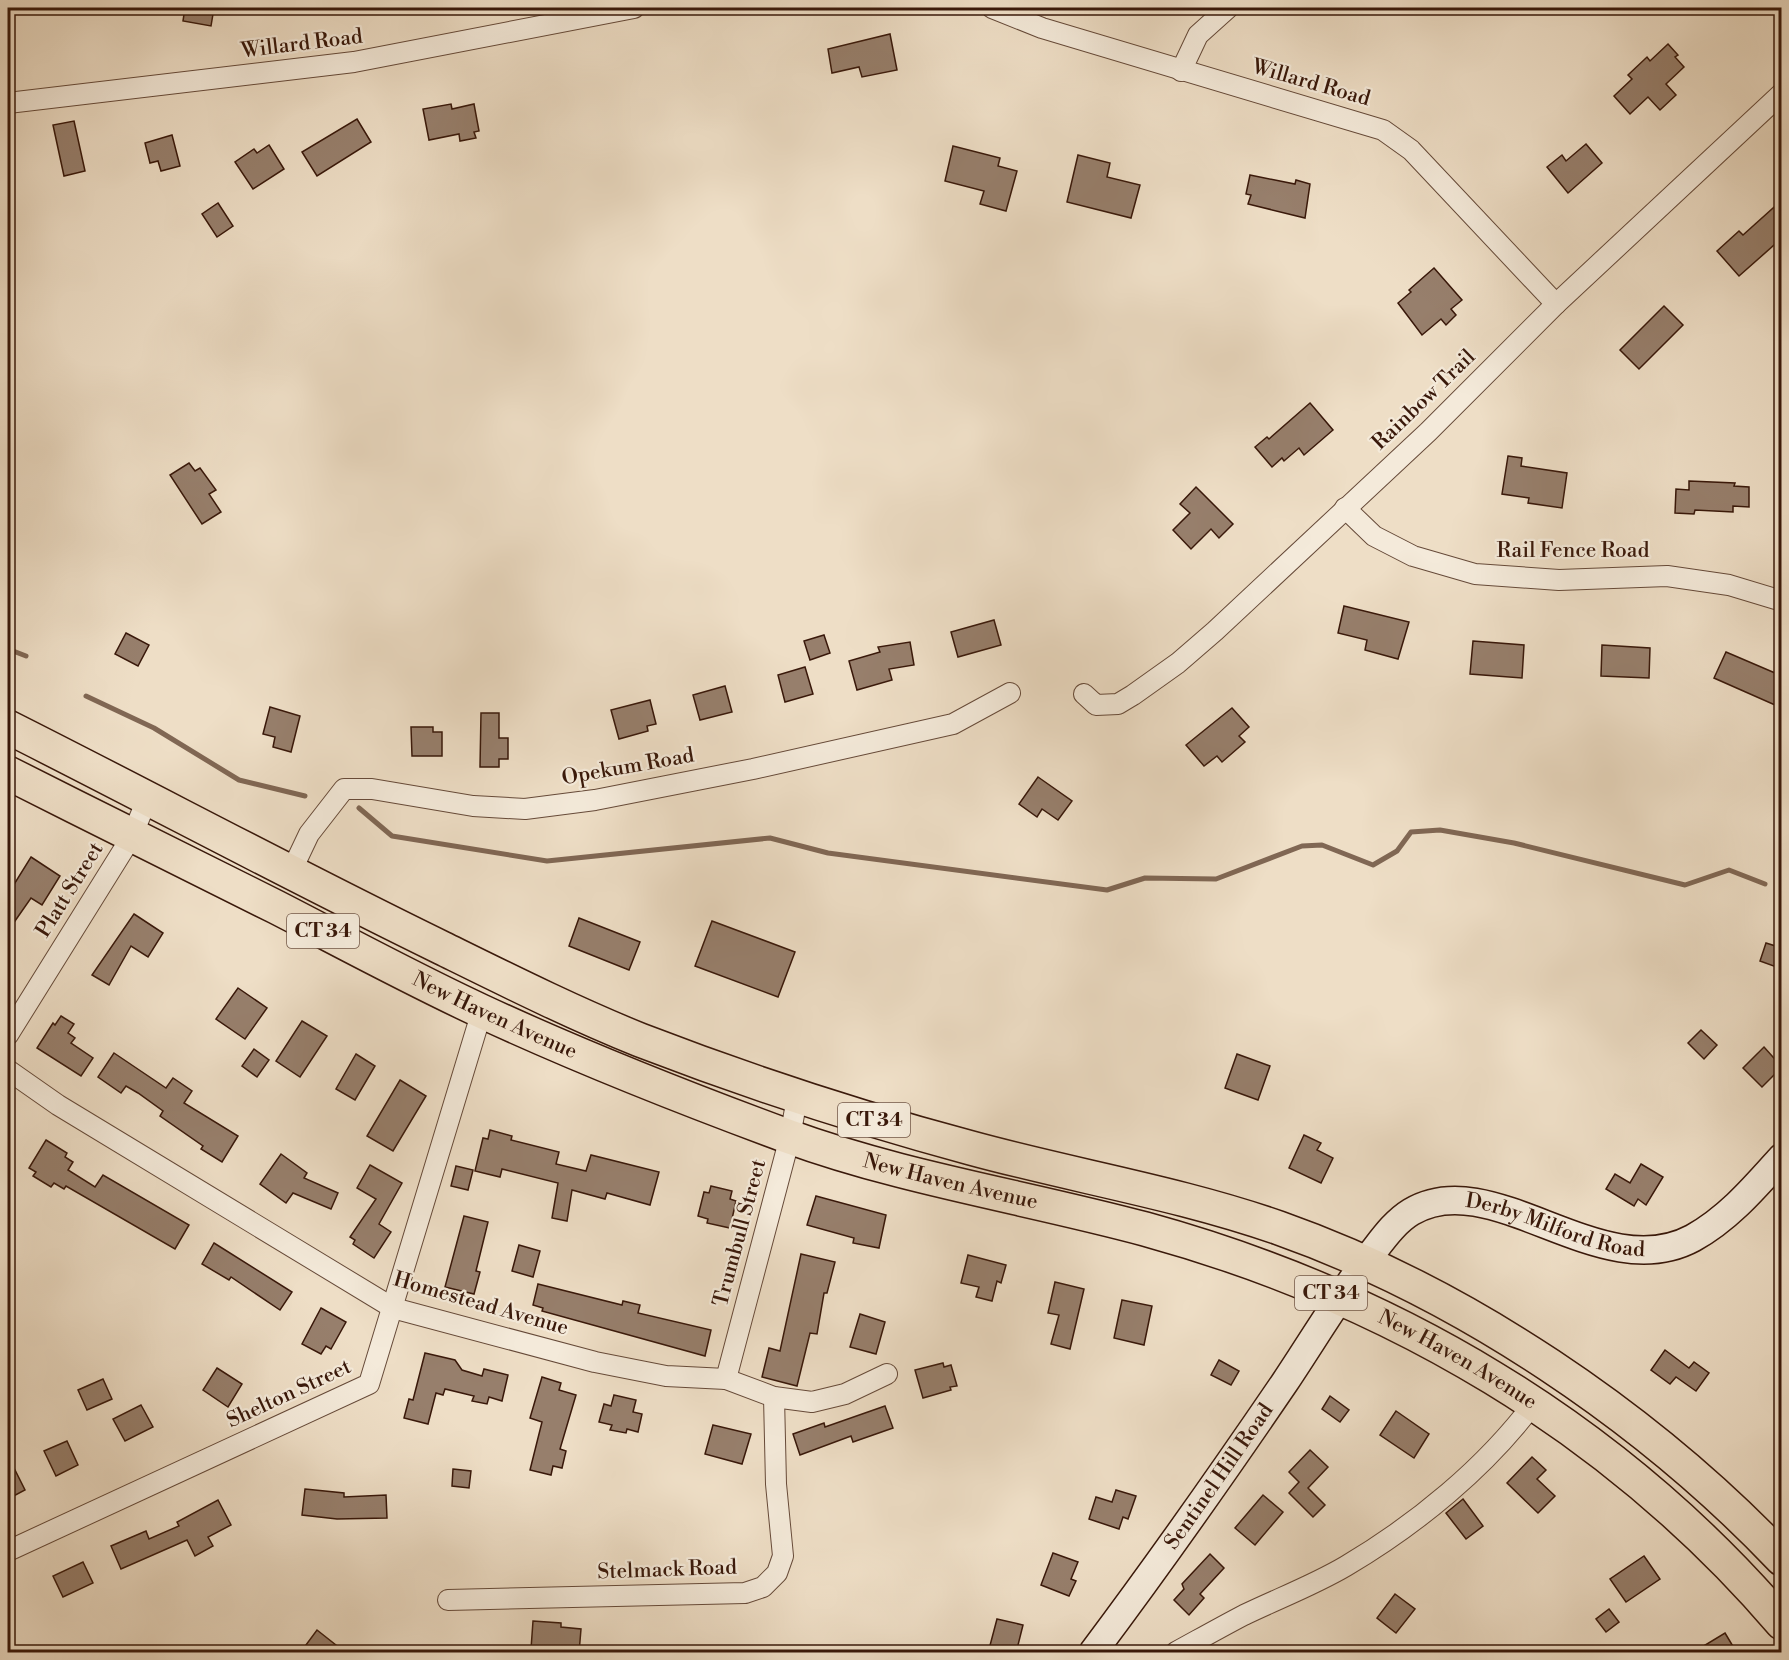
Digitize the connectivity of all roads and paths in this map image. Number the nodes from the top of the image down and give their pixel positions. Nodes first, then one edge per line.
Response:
1 (634, 8) edge
2 (992, 8) edge
3 (1228, 8) edge
4 (1181, 71) junction
5 (1782, 93) edge
6 (8, 103) edge
7 (1556, 304) junction
8 (1345, 508) junction
9 (1782, 601) edge
10 (1010, 693) dead end
11 (1084, 694) dead end
12 (8, 727) edge
13 (8, 773) edge
14 (148, 797) junction
15 (132, 836) junction
16 (291, 874) junction
17 (482, 1011) junction
18 (8, 1035) edge
19 (8, 1070) edge
20 (797, 1098) junction
21 (790, 1137) junction
22 (1782, 1157) edge
23 (1365, 1262) junction
24 (1338, 1296) junction
25 (393, 1308) junction
26 (887, 1374) dead end
27 (726, 1379) junction
28 (774, 1397) junction
29 (1534, 1403) junction
30 (8, 1551) edge
31 (1782, 1559) edge
32 (448, 1600) dead end
33 (1782, 1623) edge
34 (1093, 1653) edge
35 (1176, 1653) edge

1 - 6 street, Willard Road
2 - 4 street, Willard Road
3 - 4 street
4 - 7 street, Willard Road
5 - 7 street, Rainbow Trail
7 - 8 street, Rainbow Trail
8 - 9 street, Rail Fence Road
8 - 11 street, Rainbow Trail
10 - 16 street, Opekum Road
12 - 14 highway, New Haven Avenue / CT 34
13 - 15 highway, New Haven Avenue / CT 34
14 - 15 street, Platt Street
14 - 16 highway, New Haven Avenue / CT 34
15 - 17 highway, New Haven Avenue / CT 34
15 - 18 street, Platt Street
16 - 20 highway, New Haven Avenue / CT 34
17 - 21 highway, New Haven Avenue / CT 34
17 - 25 street, Shelton Street
19 - 25 street, Homestead Avenue
20 - 21 street, Trumbull Street
20 - 23 highway, New Haven Avenue / CT 34
21 - 24 highway, New Haven Avenue / CT 34
21 - 27 street, Trumbull Street
22 - 23 main road, Derby Milford Road
23 - 24 main road, Derby Milford Road
23 - 31 highway, New Haven Avenue / CT 34
24 - 29 highway, New Haven Avenue / CT 34
24 - 34 main road, Sentinel Hill Road
25 - 27 street, Homestead Avenue
25 - 30 street, Shelton Street
26 - 28 street, Homestead Avenue
27 - 28 street, Homestead Avenue
28 - 32 street, Stelmack Road
29 - 33 highway, New Haven Avenue / CT 34
29 - 35 street

